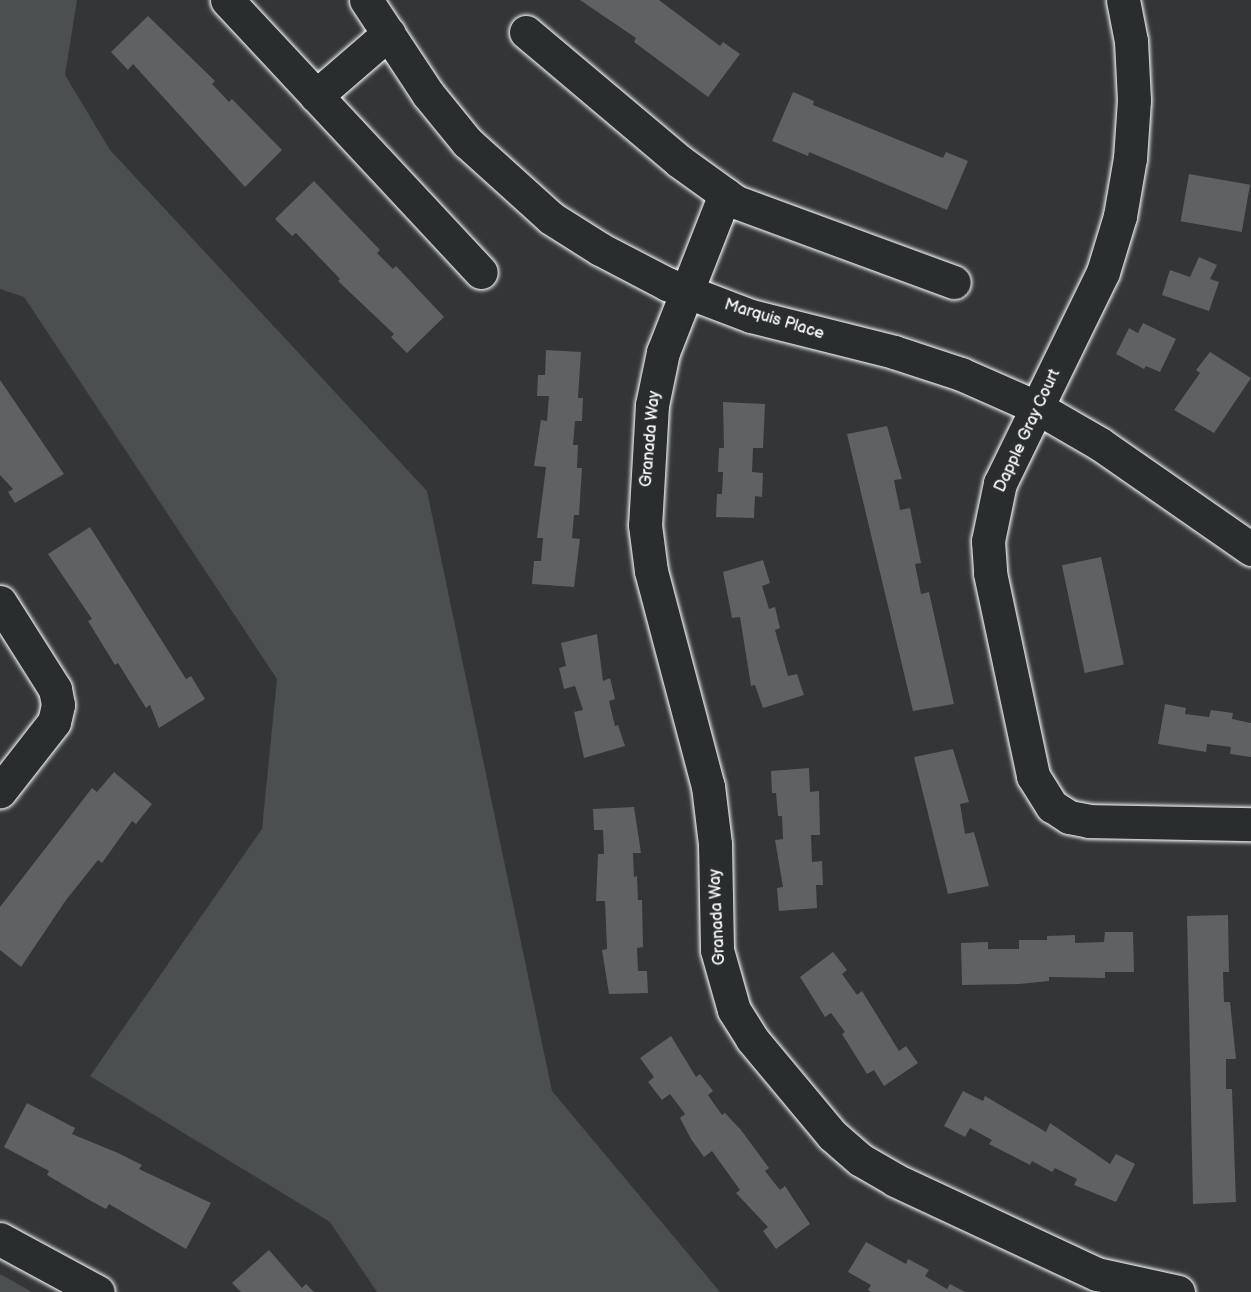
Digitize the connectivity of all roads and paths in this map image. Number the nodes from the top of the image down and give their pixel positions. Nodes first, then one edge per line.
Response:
1 (227, 0) edge
2 (366, 0) edge
3 (1123, 0) edge
4 (526, 32) dead end
5 (389, 33) junction
6 (316, 96) junction
7 (725, 194) junction
8 (481, 272) dead end
9 (954, 282) dead end
10 (686, 292) junction
11 (1038, 408) junction
12 (1251, 549) edge
13 (0, 602) edge
14 (0, 791) edge
15 (1251, 824) edge
16 (0, 1239) edge
17 (98, 1292) edge
18 (1178, 1292) edge

1 - 6 street
2 - 5 street, Marquis Place
3 - 11 street, Dapple Gray Court
4 - 7 street
5 - 6 street
5 - 10 street, Marquis Place
6 - 8 street
7 - 9 street
7 - 10 street, Granada Way
10 - 11 street, Marquis Place
10 - 18 street, Granada Way
11 - 12 street, Marquis Place
11 - 15 street, Dapple Gray Court
13 - 14 street
16 - 17 street

